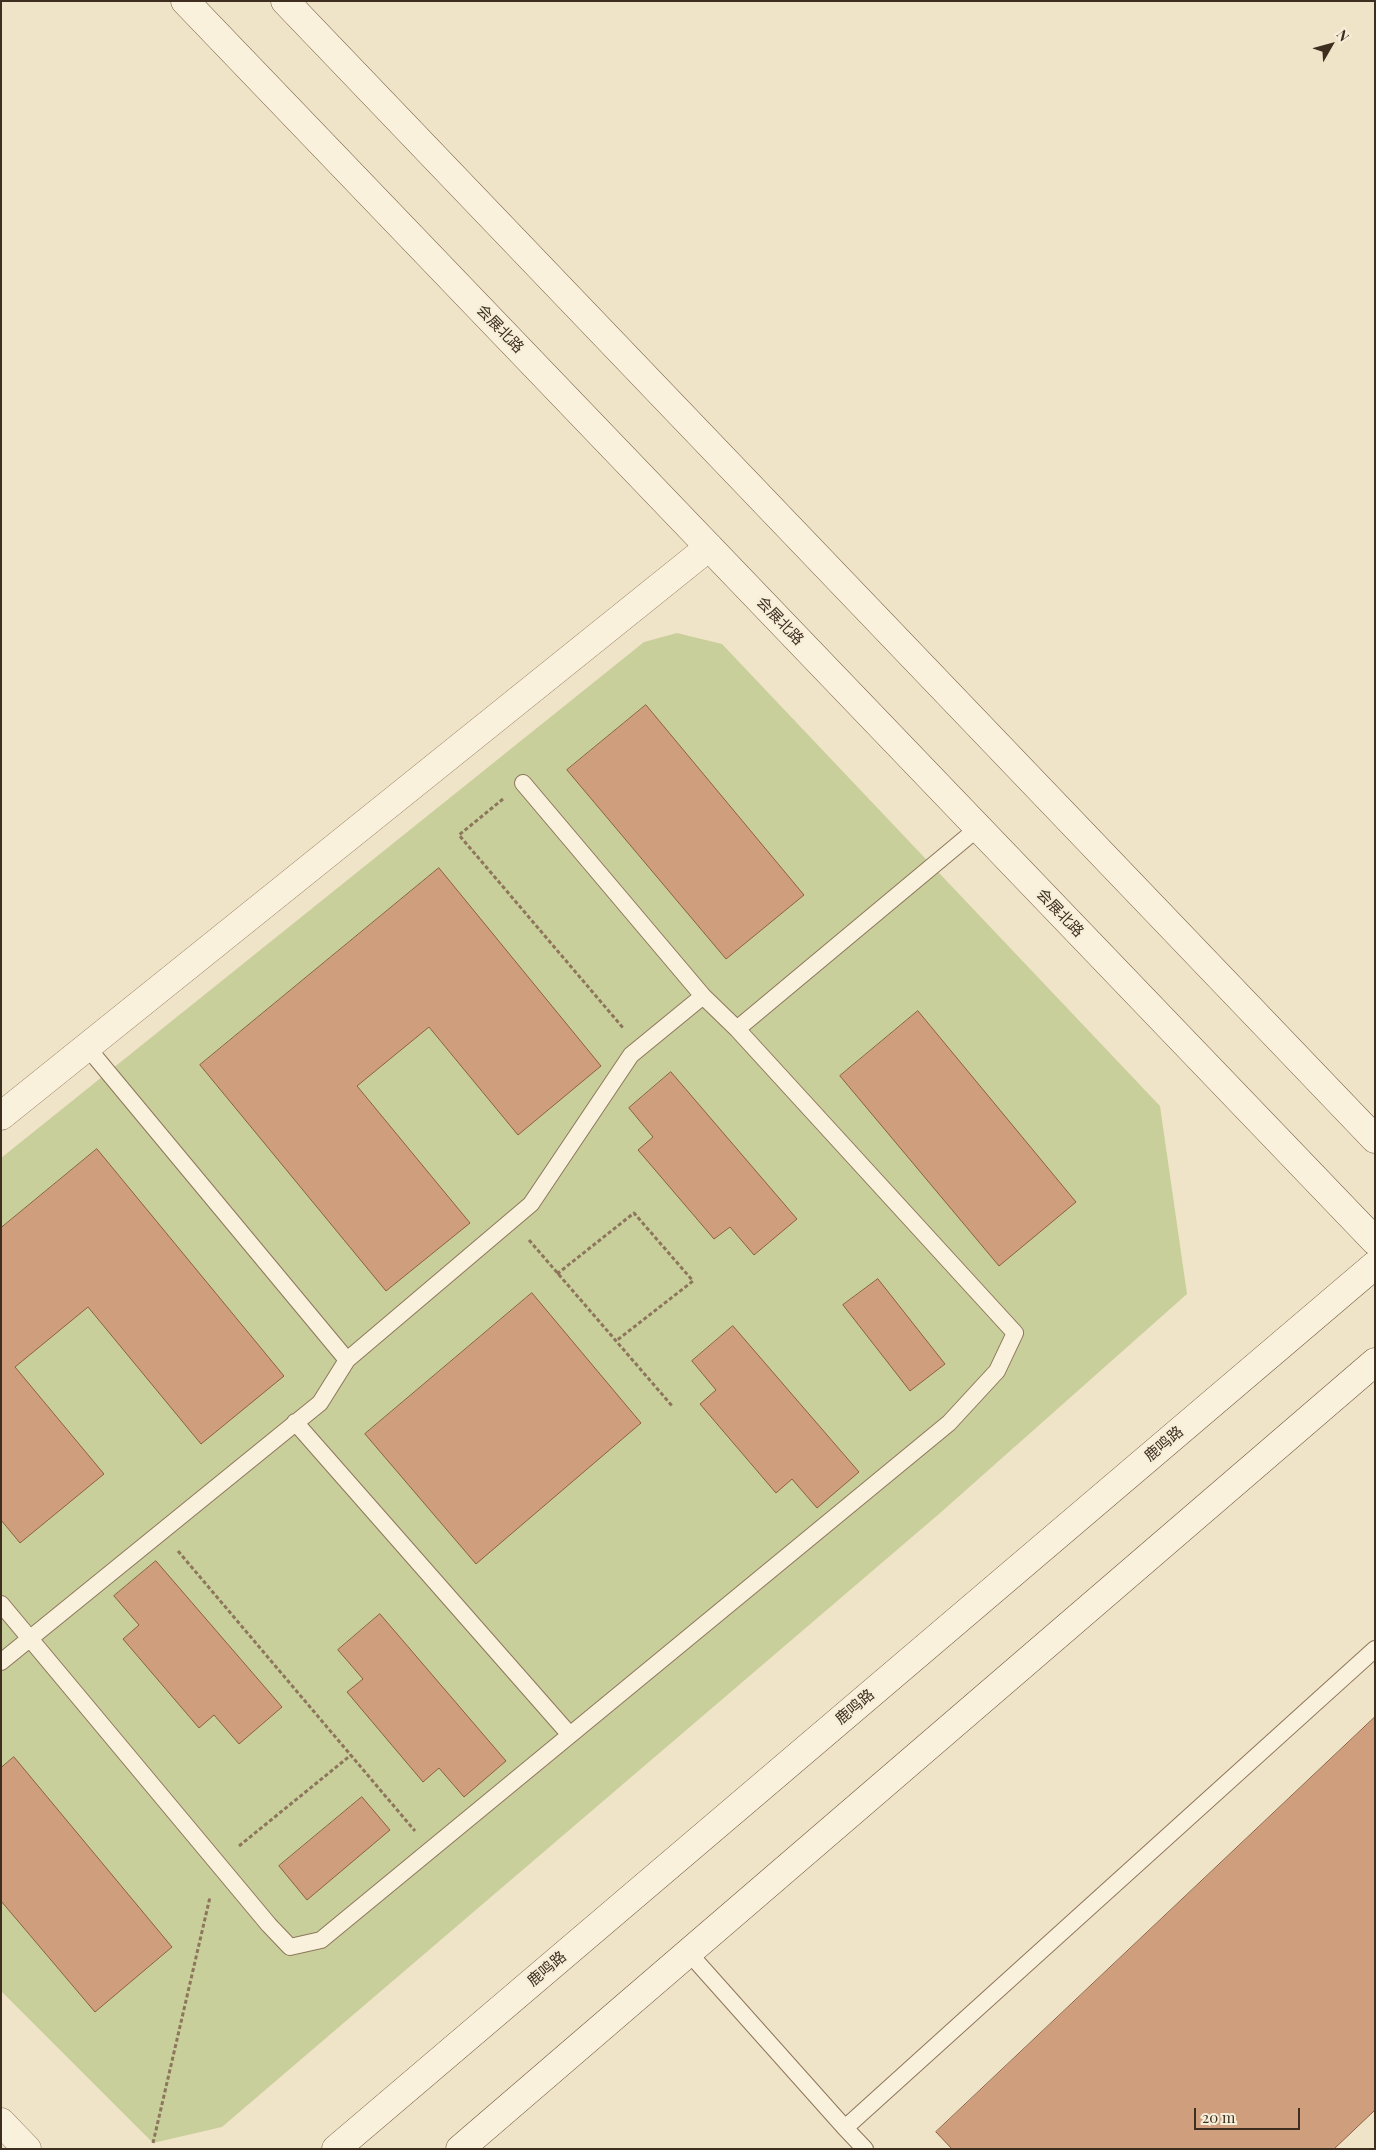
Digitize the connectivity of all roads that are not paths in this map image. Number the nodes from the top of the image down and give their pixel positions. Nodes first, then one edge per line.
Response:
1 (185, 1) edge
2 (285, 1) edge
3 (709, 547) junction
4 (523, 783) road end
5 (978, 828) junction
6 (702, 996) junction
7 (737, 1029) junction
8 (87, 1047) junction
9 (1, 1116) edge
10 (1375, 1139) edge
11 (1375, 1241) edge
12 (1375, 1265) edge
13 (347, 1360) junction
14 (1375, 1362) edge
15 (295, 1422) junction
16 (1, 1604) edge
17 (31, 1638) junction
18 (1375, 1649) edge
19 (1, 1662) edge
20 (570, 1735) junction
21 (688, 1952) junction
22 (1, 2122) edge
23 (845, 2128) junction
24 (27, 2149) edge
25 (336, 2149) edge
26 (460, 2149) edge
27 (865, 2149) edge

1 - 3 main road, 会展北路
2 - 10 main road
3 - 5 main road, 会展北路
3 - 8 main road
4 - 6 lane
5 - 7 lane
5 - 11 main road, 会展北路
6 - 7 lane
6 - 13 lane
7 - 20 lane
8 - 9 main road
8 - 13 lane
12 - 25 main road, 鹿鸣路
13 - 15 lane
14 - 21 main road
15 - 17 lane
15 - 20 lane
16 - 17 lane
17 - 19 lane
17 - 20 lane
18 - 23 lane
21 - 23 lane
21 - 26 main road
22 - 24 main road
23 - 27 lane

